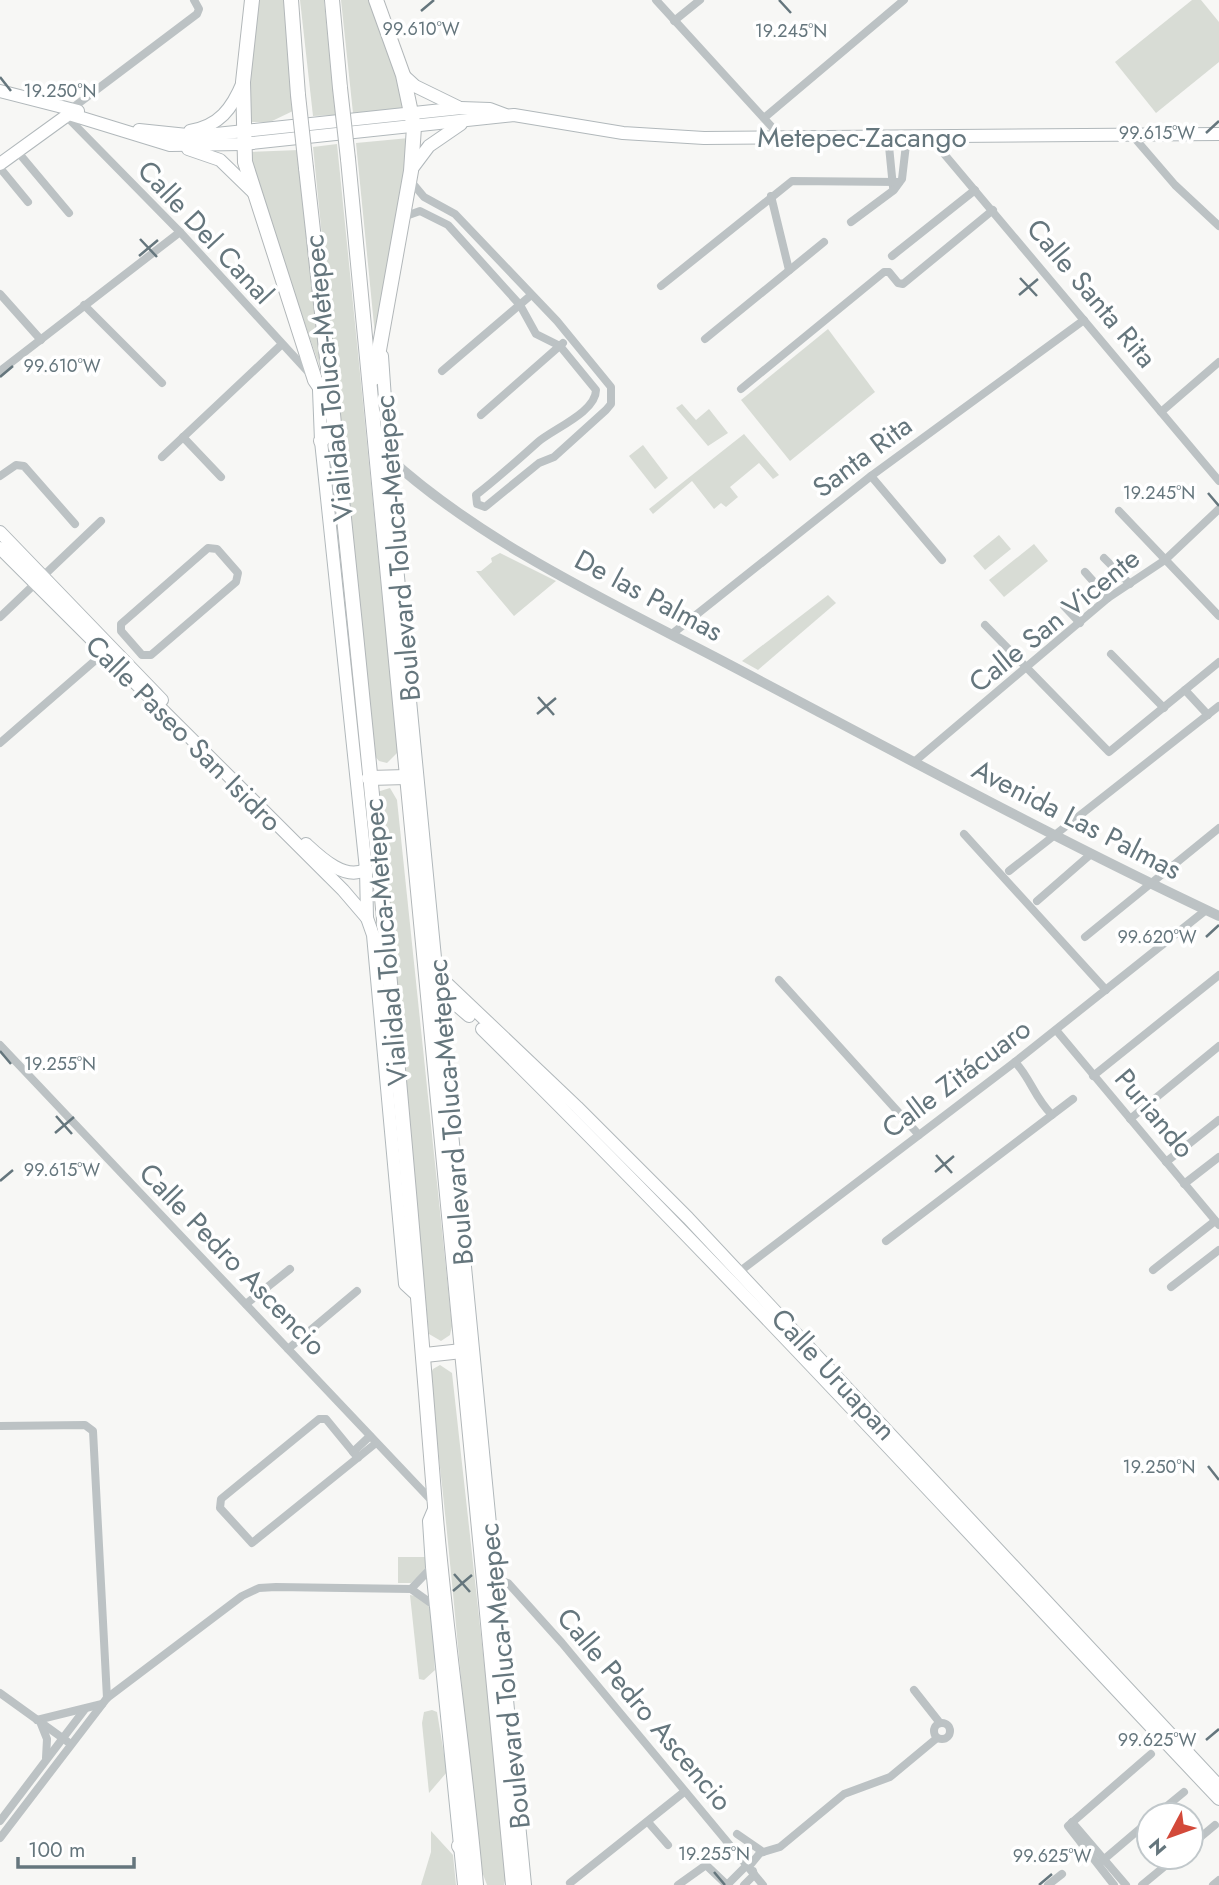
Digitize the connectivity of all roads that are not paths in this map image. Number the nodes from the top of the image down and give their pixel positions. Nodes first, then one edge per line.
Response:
1 (194, 0) edge
2 (252, 0) edge
3 (291, 0) edge
4 (332, 0) edge
5 (376, 0) edge
6 (656, 0) edge
7 (700, 0) edge
8 (904, 0) edge
9 (674, 21) junction
10 (403, 75) junction
11 (243, 82) junction
12 (0, 91) edge
13 (53, 105) junction
14 (461, 108) junction
15 (70, 111) junction
16 (506, 115) junction
17 (764, 118) junction
18 (413, 120) junction
19 (466, 121) junction
20 (56, 122) junction
21 (1219, 134) edge
22 (929, 135) junction
23 (1132, 135) junction
24 (887, 136) junction
25 (907, 136) junction
26 (781, 137) junction
27 (243, 139) junction
28 (168, 140) junction
29 (17, 151) junction
30 (904, 163) junction
31 (890, 164) junction
32 (0, 166) edge
33 (410, 175) junction
34 (895, 185) junction
35 (975, 190) junction
36 (255, 194) junction
37 (771, 196) junction
38 (424, 197) junction
39 (28, 202) dead end
40 (442, 205) junction
41 (993, 210) junction
42 (420, 211) junction
43 (69, 213) dead end
44 (403, 217) junction
45 (439, 218) junction
46 (850, 222) dead end
47 (1219, 226) edge
48 (180, 232) junction
49 (824, 242) dead end
50 (892, 256) dead end
51 (789, 270) junction
52 (661, 286) dead end
53 (0, 294) edge
54 (530, 296) junction
55 (85, 305) junction
56 (520, 305) junction
57 (1084, 320) junction
58 (568, 338) junction
59 (381, 339) junction
60 (705, 339) dead end
61 (41, 340) junction
62 (281, 345) junction
63 (560, 346) junction
64 (1219, 362) edge
65 (0, 371) edge
66 (442, 371) dead end
67 (162, 383) dead end
68 (317, 385) junction
69 (741, 389) dead end
70 (370, 397) junction
71 (332, 405) junction
72 (1161, 412) junction
73 (481, 415) dead end
74 (334, 427) junction
75 (556, 432) junction
76 (183, 437) junction
77 (321, 441) junction
78 (566, 443) junction
79 (375, 448) junction
80 (530, 453) junction
81 (162, 457) dead end
82 (388, 458) junction
83 (539, 463) junction
84 (0, 476) edge
85 (871, 476) junction
86 (221, 477) dead end
87 (384, 477) junction
88 (1219, 481) edge
89 (1219, 509) edge
90 (1119, 511) dead end
91 (101, 521) dead end
92 (75, 524) dead end
93 (0, 532) edge
94 (0, 548) edge
95 (396, 556) junction
96 (1104, 558) dead end
97 (942, 560) dead end
98 (1165, 560) junction
99 (1085, 572) dead end
100 (388, 575) junction
101 (39, 579) junction
102 (1130, 584) junction
103 (1108, 598) junction
104 (1065, 606) dead end
105 (1219, 616) edge
106 (0, 617) edge
107 (1080, 623) junction
108 (985, 625) dead end
109 (672, 634) junction
110 (128, 641) junction
111 (110, 653) junction
112 (1111, 654) dead end
113 (1219, 662) edge
114 (1028, 669) junction
115 (1185, 690) junction
116 (1219, 706) edge
117 (1164, 708) junction
118 (1208, 715) junction
119 (0, 743) edge
120 (410, 757) junction
121 (914, 762) junction
122 (407, 777) junction
123 (369, 778) junction
124 (1219, 828) edge
125 (964, 834) dead end
126 (1055, 835) junction
127 (376, 852) junction
128 (1091, 854) junction
129 (1009, 871) dead end
130 (366, 872) junction
131 (1151, 882) junction
132 (379, 889) junction
133 (1037, 901) dead end
134 (1206, 910) junction
135 (1219, 916) edge
136 (367, 918) junction
137 (373, 935) junction
138 (1085, 937) dead end
139 (384, 946) junction
140 (437, 974) junction
141 (1219, 975) edge
142 (779, 980) dead end
143 (1106, 990) junction
144 (439, 999) junction
145 (1056, 1031) junction
146 (437, 1038) junction
147 (0, 1045) edge
148 (1219, 1046) edge
149 (1016, 1062) junction
150 (1093, 1076) junction
151 (1073, 1099) dead end
152 (1052, 1115) junction
153 (1130, 1119) junction
154 (1219, 1119) edge
155 (919, 1135) junction
156 (1219, 1157) edge
157 (1166, 1162) junction
158 (1184, 1184) junction
159 (1217, 1223) edge
160 (886, 1241) dead end
161 (1219, 1250) edge
162 (290, 1269) dead end
163 (1153, 1270) dead end
164 (735, 1275) junction
165 (1171, 1287) dead end
166 (358, 1291) dead end
167 (418, 1296) junction
168 (246, 1304) junction
169 (288, 1349) junction
170 (462, 1351) junction
171 (425, 1355) junction
172 (0, 1426) edge
173 (373, 1440) junction
174 (355, 1455) junction
175 (478, 1465) junction
176 (435, 1506) junction
177 (432, 1567) junction
178 (489, 1578) junction
179 (411, 1589) junction
180 (436, 1607) junction
181 (914, 1690) dead end
182 (0, 1693) edge
183 (1132, 1700) junction
184 (104, 1701) junction
185 (85, 1709) junction
186 (38, 1720) junction
187 (68, 1742) junction
188 (1151, 1754) dead end
189 (462, 1757) junction
190 (46, 1761) junction
191 (452, 1770) junction
192 (1219, 1786) edge
193 (1184, 1791) dead end
194 (684, 1792) junction
195 (1219, 1800) edge
196 (1172, 1801) edge
197 (0, 1821) edge
198 (648, 1822) junction
199 (470, 1823) junction
200 (1215, 1825) dead end
201 (1135, 1833) edge
202 (1205, 1833) edge
203 (737, 1834) dead end
204 (0, 1838) edge
205 (668, 1845) dead end
206 (459, 1846) junction
207 (763, 1852) junction
208 (518, 1857) junction
209 (1101, 1862) junction
210 (748, 1864) junction
211 (474, 1865) junction
212 (1160, 1871) edge
213 (1062, 1874) dead end
214 (754, 1875) junction
215 (1219, 1880) edge
216 (511, 1881) edge
217 (570, 1883) dead end
218 (480, 1884) edge
219 (464, 1885) edge
220 (525, 1885) edge
221 (678, 1885) edge
222 (727, 1885) edge
223 (744, 1885) edge
224 (763, 1885) edge
225 (1048, 1885) edge
226 (1114, 1885) edge
227 (1126, 1885) edge
228 (1142, 1885) edge
229 (1213, 1885) edge

1 - 15 street
2 - 11 highway
3 - 71 highway, Vialidad Toluca-Metepec, bridge
4 - 70 highway, Vialidad Toluca-Metepec, bridge
5 - 10 highway
6 - 9 street
7 - 9 street
8 - 17 street
9 - 17 street
10 - 14 main road
10 - 18 highway
11 - 27 highway
11 - 28 main road
12 - 13 main road
13 - 15 main road
13 - 20 main road
14 - 16 main road, Metepec-Zacango
14 - 18 main road, Metepec-Zacango
15 - 20 main road
15 - 28 main road
15 - 48 street, Calle Del Canal
16 - 19 main road, Metepec-Zacango
16 - 26 main road, Metepec-Zacango
17 - 26 street
18 - 19 main road, Metepec-Zacango
18 - 27 main road
18 - 33 highway
19 - 33 main road
20 - 29 main road
21 - 23 main road, Metepec-Zacango
22 - 23 main road, Metepec-Zacango
22 - 25 main road, Metepec-Zacango
22 - 35 street, Calle Santa Rita
23 - 47 street
24 - 25 main road, Metepec-Zacango
24 - 26 main road, Metepec-Zacango
24 - 31 street
25 - 30 street
27 - 28 main road
27 - 36 highway
28 - 36 main road
29 - 32 main road
29 - 43 street
30 - 31 street
30 - 34 street
31 - 34 street
32 - 39 street
33 - 38 street
33 - 44 highway
34 - 37 street
34 - 46 street
35 - 41 street, Calle Santa Rita
35 - 50 street
36 - 68 highway
37 - 51 street
37 - 52 street
38 - 40 street
38 - 42 street
40 - 45 street
40 - 54 street
41 - 57 street, Calle Santa Rita
41 - 69 street
42 - 44 street
42 - 45 street
44 - 59 highway
45 - 56 street
48 - 55 street
48 - 62 street, Calle Del Canal
49 - 51 street
51 - 60 street
53 - 61 street
54 - 56 street
54 - 58 street
55 - 61 street
55 - 67 street
56 - 63 street
56 - 66 street
57 - 72 street, Calle Santa Rita
57 - 85 street, Santa Rita
58 - 63 street
58 - 78 street
59 - 70 highway
59 - 82 main road, Boulevard Toluca-Metepec
61 - 65 street
62 - 68 street, Calle Del Canal
62 - 76 street
63 - 73 street
63 - 75 street
64 - 72 street
68 - 71 highway
68 - 77 main road, Boulevard Toluca-Metepec
70 - 79 highway, Vialidad Toluca-Metepec
71 - 74 highway, Vialidad Toluca-Metepec
72 - 88 street, Calle Santa Rita
74 - 77 highway
74 - 123 highway, Vialidad Toluca-Metepec
75 - 78 street
75 - 80 street
76 - 81 street
76 - 86 street
77 - 130 main road, Boulevard Toluca-Metepec
78 - 83 street
79 - 82 street, De las Palmas
79 - 87 highway, Vialidad Toluca-Metepec
80 - 83 street
80 - 83 street
82 - 87 main road, Boulevard Toluca-Metepec
82 - 109 street, De las Palmas
84 - 92 street
85 - 97 street
85 - 109 street, Santa Rita
87 - 95 main road, Boulevard Toluca-Metepec
87 - 100 highway, Vialidad Toluca-Metepec
89 - 98 street, Calle San Vicente
90 - 98 street
91 - 101 street
93 - 101 main road, Calle Paseo San Isidro
94 - 101 main road, Calle Paseo San Isidro
95 - 100 highway
95 - 120 main road, Boulevard Toluca-Metepec
96 - 102 street
98 - 102 street, Calle San Vicente
98 - 105 street
99 - 103 street
100 - 120 highway, Vialidad Toluca-Metepec
101 - 106 street
101 - 111 main road, Calle Paseo San Isidro
102 - 103 street, Calle San Vicente
103 - 107 street, Calle San Vicente
104 - 107 street
107 - 114 street, Calle San Vicente
108 - 114 street
109 - 121 street, De las Palmas
110 - 110 street
110 - 111 street
111 - 119 street
111 - 130 main road, Calle Paseo San Isidro
111 - 136 main road, Calle Paseo San Isidro
112 - 117 street
113 - 115 street
114 - 117 street
114 - 121 street, Calle San Vicente
115 - 117 street
115 - 118 street
116 - 118 street
118 - 126 street
120 - 122 highway, Vialidad Toluca-Metepec
120 - 140 main road, Boulevard Toluca-Metepec
121 - 126 street, Avenida Las Palmas
122 - 123 highway
122 - 146 highway, Vialidad Toluca-Metepec
123 - 127 highway, Vialidad Toluca-Metepec
124 - 131 street
125 - 143 street
126 - 128 street, Avenida Las Palmas
126 - 129 street
127 - 130 highway
127 - 132 highway, Vialidad Toluca-Metepec
128 - 131 street, Avenida Las Palmas
128 - 133 street
130 - 132 highway
130 - 136 main road, Boulevard Toluca-Metepec
131 - 134 street, Avenida Las Palmas
131 - 138 street
132 - 139 highway, Vialidad Toluca-Metepec
134 - 135 street, Avenida Las Palmas
134 - 143 street, Calle Zitácuaro
136 - 137 main road, Boulevard Toluca-Metepec
137 - 139 highway
137 - 167 main road, Boulevard Toluca-Metepec
139 - 167 highway, Vialidad Toluca-Metepec
140 - 144 main road, Boulevard Toluca-Metepec
140 - 164 main road, Calle Uruapan
141 - 150 street
142 - 155 street
143 - 145 street, Calle Zitácuaro
144 - 146 main road, Boulevard Toluca-Metepec
144 - 164 main road, Calle Uruapan
145 - 149 street, Calle Zitácuaro
145 - 150 street, Puriando
146 - 170 highway, Vialidad Toluca-Metepec
146 - 175 main road, Boulevard Toluca-Metepec
147 - 168 street, Calle Pedro Ascencio
148 - 153 street
149 - 152 street
149 - 155 street, Calle Zitácuaro
150 - 153 street, Puriando
151 - 152 street
152 - 160 street
153 - 157 street, Puriando
154 - 157 street
155 - 164 street, Calle Zitácuaro
156 - 158 street
157 - 158 street, Puriando
158 - 159 street, Puriando
159 - 163 street
161 - 165 street
162 - 168 street
164 - 183 main road, Calle Uruapan
166 - 169 street
167 - 171 highway, Vialidad Toluca-Metepec
168 - 169 street, Calle Pedro Ascencio
169 - 173 street, Calle Pedro Ascencio
170 - 171 highway
170 - 175 highway, Vialidad Toluca-Metepec
171 - 176 highway, Vialidad Toluca-Metepec
172 - 184 street
173 - 174 street
173 - 176 street, Calle Pedro Ascencio
174 - 174 street
175 - 178 highway, Vialidad Toluca-Metepec
176 - 177 main road, Boulevard Toluca-Metepec
176 - 189 highway, Vialidad Toluca-Metepec
177 - 179 street
177 - 180 main road, Boulevard Toluca-Metepec
178 - 194 street, Calle Pedro Ascencio
178 - 208 highway, Vialidad Toluca-Metepec
179 - 180 street
179 - 184 street
180 - 191 main road, Boulevard Toluca-Metepec
181 - 207 street
182 - 186 street
183 - 192 main road, Calle Uruapan
183 - 195 main road, Calle Uruapan
184 - 185 street
184 - 187 street
185 - 186 street
185 - 187 street
186 - 187 street
186 - 190 street
187 - 190 street
187 - 204 street
188 - 209 street
189 - 191 highway
189 - 199 highway, Vialidad Toluca-Metepec
190 - 197 street
191 - 206 main road, Boulevard Toluca-Metepec
193 - 196 street
194 - 198 street
194 - 210 street, Calle Pedro Ascencio
198 - 205 street
198 - 217 street
199 - 211 highway, Vialidad Toluca-Metepec
199 - 218 highway
200 - 202 street
201 - 209 street
203 - 207 street
206 - 211 highway
206 - 219 main road, Boulevard Toluca-Metepec
207 - 210 street
208 - 216 highway, Vialidad Toluca-Metepec
208 - 220 main road, Boulevard Toluca-Metepec
209 - 226 street
209 - 227 street
210 - 214 street, Calle Pedro Ascencio
210 - 222 street
211 - 218 highway
212 - 228 street
213 - 225 street
214 - 223 street
214 - 224 street, Calle Pedro Ascencio
215 - 229 street
221 - 222 street

